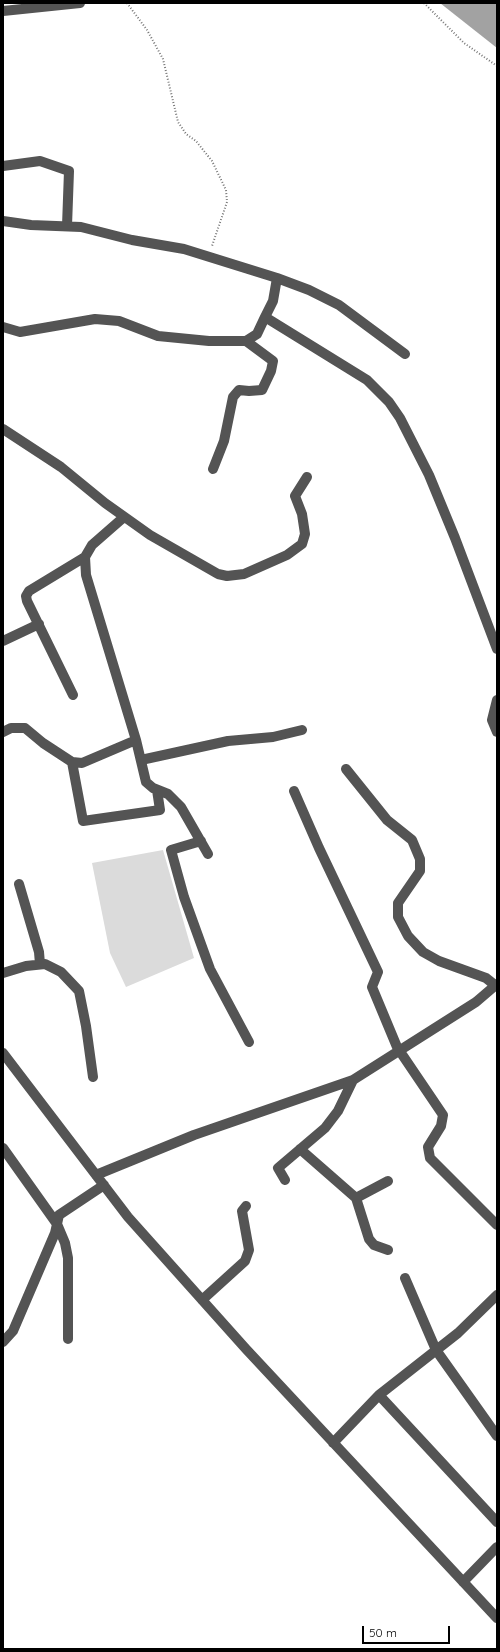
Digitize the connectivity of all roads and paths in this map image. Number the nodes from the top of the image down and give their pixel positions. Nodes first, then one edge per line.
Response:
1 (80, 3) edge
2 (127, 3) edge
3 (424, 3) edge
4 (3, 11) edge
5 (497, 66) edge
6 (3, 166) edge
7 (3, 221) edge
8 (67, 226) junction
9 (208, 256) junction
10 (277, 278) junction
11 (265, 317) junction
12 (3, 327) edge
13 (246, 341) junction
14 (405, 354) dead end
15 (3, 429) edge
16 (213, 469) dead end
17 (307, 477) dead end
18 (124, 517) junction
19 (85, 557) junction
20 (39, 624) junction
21 (3, 641) edge
22 (497, 649) edge
23 (73, 695) dead end
24 (497, 700) edge
25 (302, 730) dead end
26 (3, 732) edge
27 (497, 732) edge
28 (136, 740) junction
29 (141, 760) junction
30 (72, 762) junction
31 (346, 769) dead end
32 (157, 790) junction
33 (294, 791) dead end
34 (200, 841) junction
35 (208, 854) dead end
36 (19, 884) dead end
37 (40, 964) junction
38 (3, 973) edge
39 (496, 985) edge
40 (249, 1042) dead end
41 (400, 1052) junction
42 (3, 1053) edge
43 (94, 1077) dead end
44 (353, 1080) junction
45 (3, 1148) edge
46 (300, 1149) junction
47 (96, 1175) junction
48 (285, 1180) dead end
49 (388, 1181) dead end
50 (104, 1185) junction
51 (356, 1198) junction
52 (246, 1206) dead end
53 (57, 1224) junction
54 (497, 1225) edge
55 (388, 1250) dead end
56 (405, 1278) dead end
57 (497, 1295) edge
58 (202, 1300) junction
59 (68, 1340) dead end
60 (3, 1342) edge
61 (436, 1350) junction
62 (379, 1395) junction
63 (497, 1436) edge
64 (334, 1443) junction
65 (497, 1522) edge
66 (497, 1548) edge
67 (463, 1582) junction
68 (497, 1618) edge

1 - 4 street
2 - 9 path
3 - 5 path
6 - 8 street
7 - 8 street
8 - 9 street
9 - 10 street
10 - 11 street
10 - 14 street
11 - 13 street
11 - 22 street
12 - 13 street
13 - 16 street
15 - 18 street
17 - 18 street
18 - 19 street
19 - 20 street
19 - 28 street
20 - 21 street
20 - 23 street
24 - 27 street
25 - 29 street
26 - 30 street
28 - 29 street
28 - 30 street
29 - 32 street
30 - 32 street
31 - 39 street
32 - 34 street
33 - 41 street
34 - 35 street
34 - 40 street
36 - 37 street
37 - 38 street
37 - 43 street
39 - 41 street
41 - 44 street
41 - 54 street
42 - 47 street
44 - 46 street
44 - 47 street
45 - 53 street
46 - 48 street
46 - 51 street
47 - 50 street
49 - 51 street
50 - 53 street
50 - 58 street
51 - 55 street
52 - 58 street
53 - 59 street
53 - 60 street
56 - 61 street
57 - 61 street
58 - 64 street
61 - 62 street
61 - 63 street
62 - 64 street
62 - 65 street
64 - 67 street
66 - 67 street
67 - 68 street

